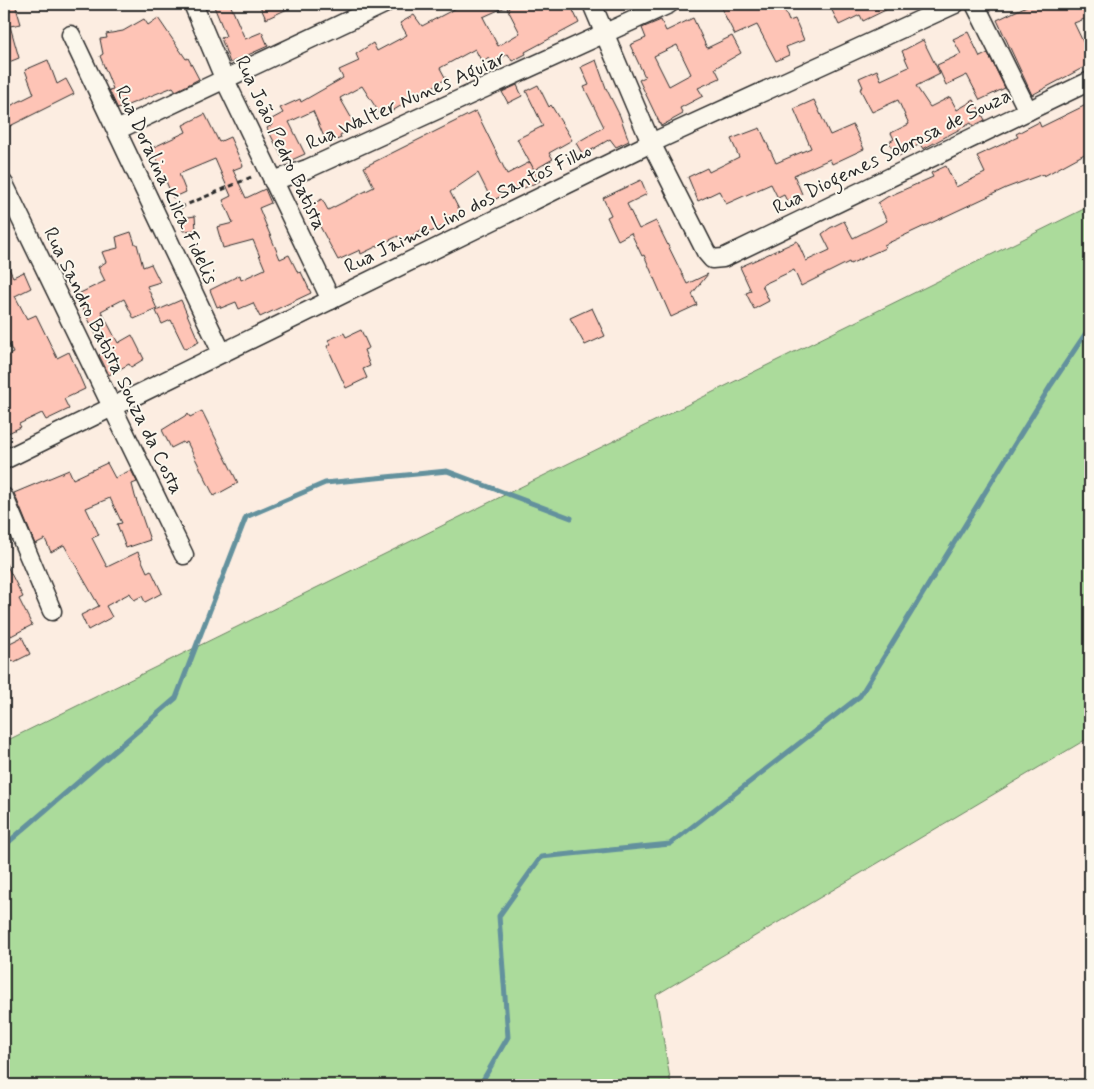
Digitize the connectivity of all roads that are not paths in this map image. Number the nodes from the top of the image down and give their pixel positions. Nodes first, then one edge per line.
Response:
1 (193, 4) edge
2 (384, 4) edge
3 (592, 4) edge
4 (669, 4) edge
5 (955, 4) edge
6 (975, 4) edge
7 (71, 34) dead end
8 (605, 34) junction
9 (224, 78) junction
10 (1090, 81) edge
11 (1028, 111) junction
12 (118, 130) junction
13 (652, 143) junction
14 (273, 181) junction
15 (4, 184) edge
16 (331, 300) junction
17 (222, 353) junction
18 (111, 408) junction
19 (4, 460) edge
20 (4, 498) edge
21 (184, 555) dead end
22 (52, 612) dead end

1 - 9 street, Rua João Pedro Batista
2 - 9 street
3 - 8 street
4 - 8 street, Rua Walter Nunes Aguiar
5 - 13 street, Rua Jaime Lino dos Santos Filho
6 - 11 street
7 - 12 street, Rua Doralina Kilca Fidelis
8 - 13 street
8 - 14 street, Rua Walter Nunes Aguiar
9 - 12 street
9 - 14 street, Rua João Pedro Batista
10 - 11 street, Rua Diogenes Sobrosa de Souza
11 - 13 street, Rua Diogenes Sobrosa de Souza
12 - 17 street, Rua Doralina Kilca Fidelis
13 - 16 street, Rua Jaime Lino dos Santos Filho
14 - 16 street, Rua João Pedro Batista
15 - 18 street, Rua Sandro Batista Souza da Costa
16 - 17 street, Rua Jaime Lino dos Santos Filho
17 - 18 street, Rua Jaime Lino dos Santos Filho
18 - 19 street, Rua Jaime Lino dos Santos Filho
18 - 21 street, Rua Sandro Batista Souza da Costa
20 - 22 street

